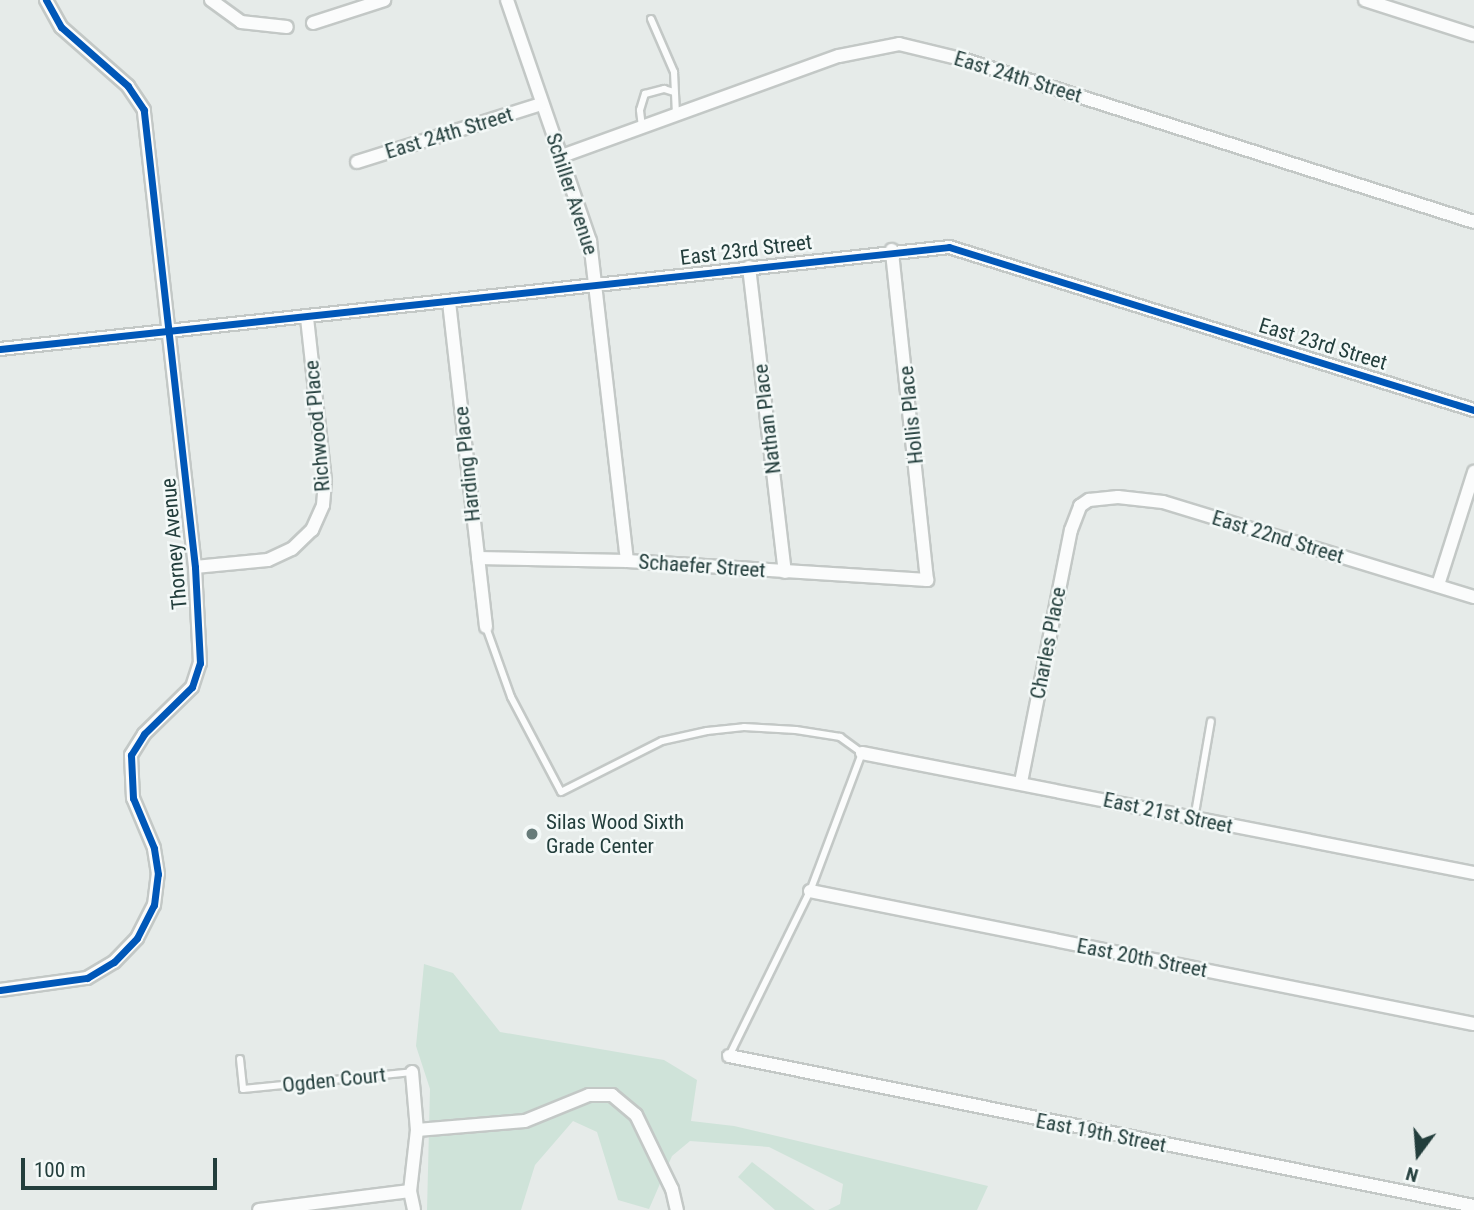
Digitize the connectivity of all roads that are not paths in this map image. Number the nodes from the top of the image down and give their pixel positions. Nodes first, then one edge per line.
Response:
1 (46, 0) edge
2 (211, 0) edge
3 (384, 0) edge
4 (507, 0) edge
5 (1365, 0) edge
6 (651, 19) dead end
7 (313, 23) dead end
8 (287, 27) dead end
9 (1474, 35) edge
10 (674, 92) junction
11 (541, 104) junction
12 (676, 114) junction
13 (642, 127) junction
14 (562, 156) junction
15 (357, 162) dead end
16 (1474, 222) edge
17 (892, 250) junction
18 (748, 267) junction
19 (598, 285) junction
20 (449, 302) junction
21 (307, 318) junction
22 (170, 331) junction
23 (0, 349) edge
24 (1474, 410) edge
25 (1474, 472) edge
26 (1080, 506) joint
27 (478, 558) junction
28 (627, 561) junction
29 (195, 567) junction
30 (785, 572) junction
31 (927, 580) joint
32 (1438, 585) junction
33 (1474, 597) edge
34 (486, 627) joint
35 (1210, 721) dead end
36 (862, 753) junction
37 (1021, 782) junction
38 (1194, 819) junction
39 (1474, 873) edge
40 (810, 891) junction
41 (0, 990) edge
42 (1474, 1024) edge
43 (729, 1056) joint
44 (240, 1059) dead end
45 (412, 1072) joint
46 (416, 1129) junction
47 (410, 1191) junction
48 (1474, 1206) edge
49 (258, 1210) edge
50 (414, 1210) edge
51 (677, 1210) edge

1 - 22 street, Thorney Avenue
2 - 8 street
3 - 7 street
4 - 11 street, Schiller Avenue
5 - 9 street
6 - 10 lane
10 - 12 lane
10 - 13 lane
11 - 14 street, Schiller Avenue
11 - 15 street, East 24th Street
12 - 13 street, East 24th Street
12 - 16 street, East 24th Street
13 - 14 street, East 24th Street
14 - 19 street, Schiller Avenue
17 - 18 street, East 23rd Street
17 - 24 street, East 23rd Street
17 - 31 street, Hollis Place
18 - 19 street, East 23rd Street
18 - 30 street, Nathan Place
19 - 20 street, East 23rd Street
19 - 28 street, Schiller Avenue
20 - 21 street, East 23rd Street
20 - 27 street, Harding Place
21 - 22 street, East 23rd Street
21 - 29 street, Richwood Place
22 - 23 street, East 23rd Street
22 - 29 street, Thorney Avenue
25 - 32 street
26 - 32 street, East 22nd Street
26 - 37 street, Charles Place
27 - 28 street, Schaefer Street
27 - 34 street, Harding Place
28 - 30 street, Schaefer Street
29 - 41 street, Thorney Avenue
30 - 31 street, Schaefer Street
32 - 33 street, East 22nd Street
34 - 36 lane
35 - 38 lane
36 - 37 street, East 21st Street
36 - 40 lane
37 - 38 street, East 21st Street
38 - 39 street, East 21st Street
40 - 42 street, East 20th Street
40 - 43 lane
43 - 48 street, East 19th Street
44 - 45 lane, Ogden Court
45 - 46 street, Ogden Court
46 - 47 street, Ogden Court
46 - 51 street
47 - 49 street
47 - 50 street, Ogden Court

